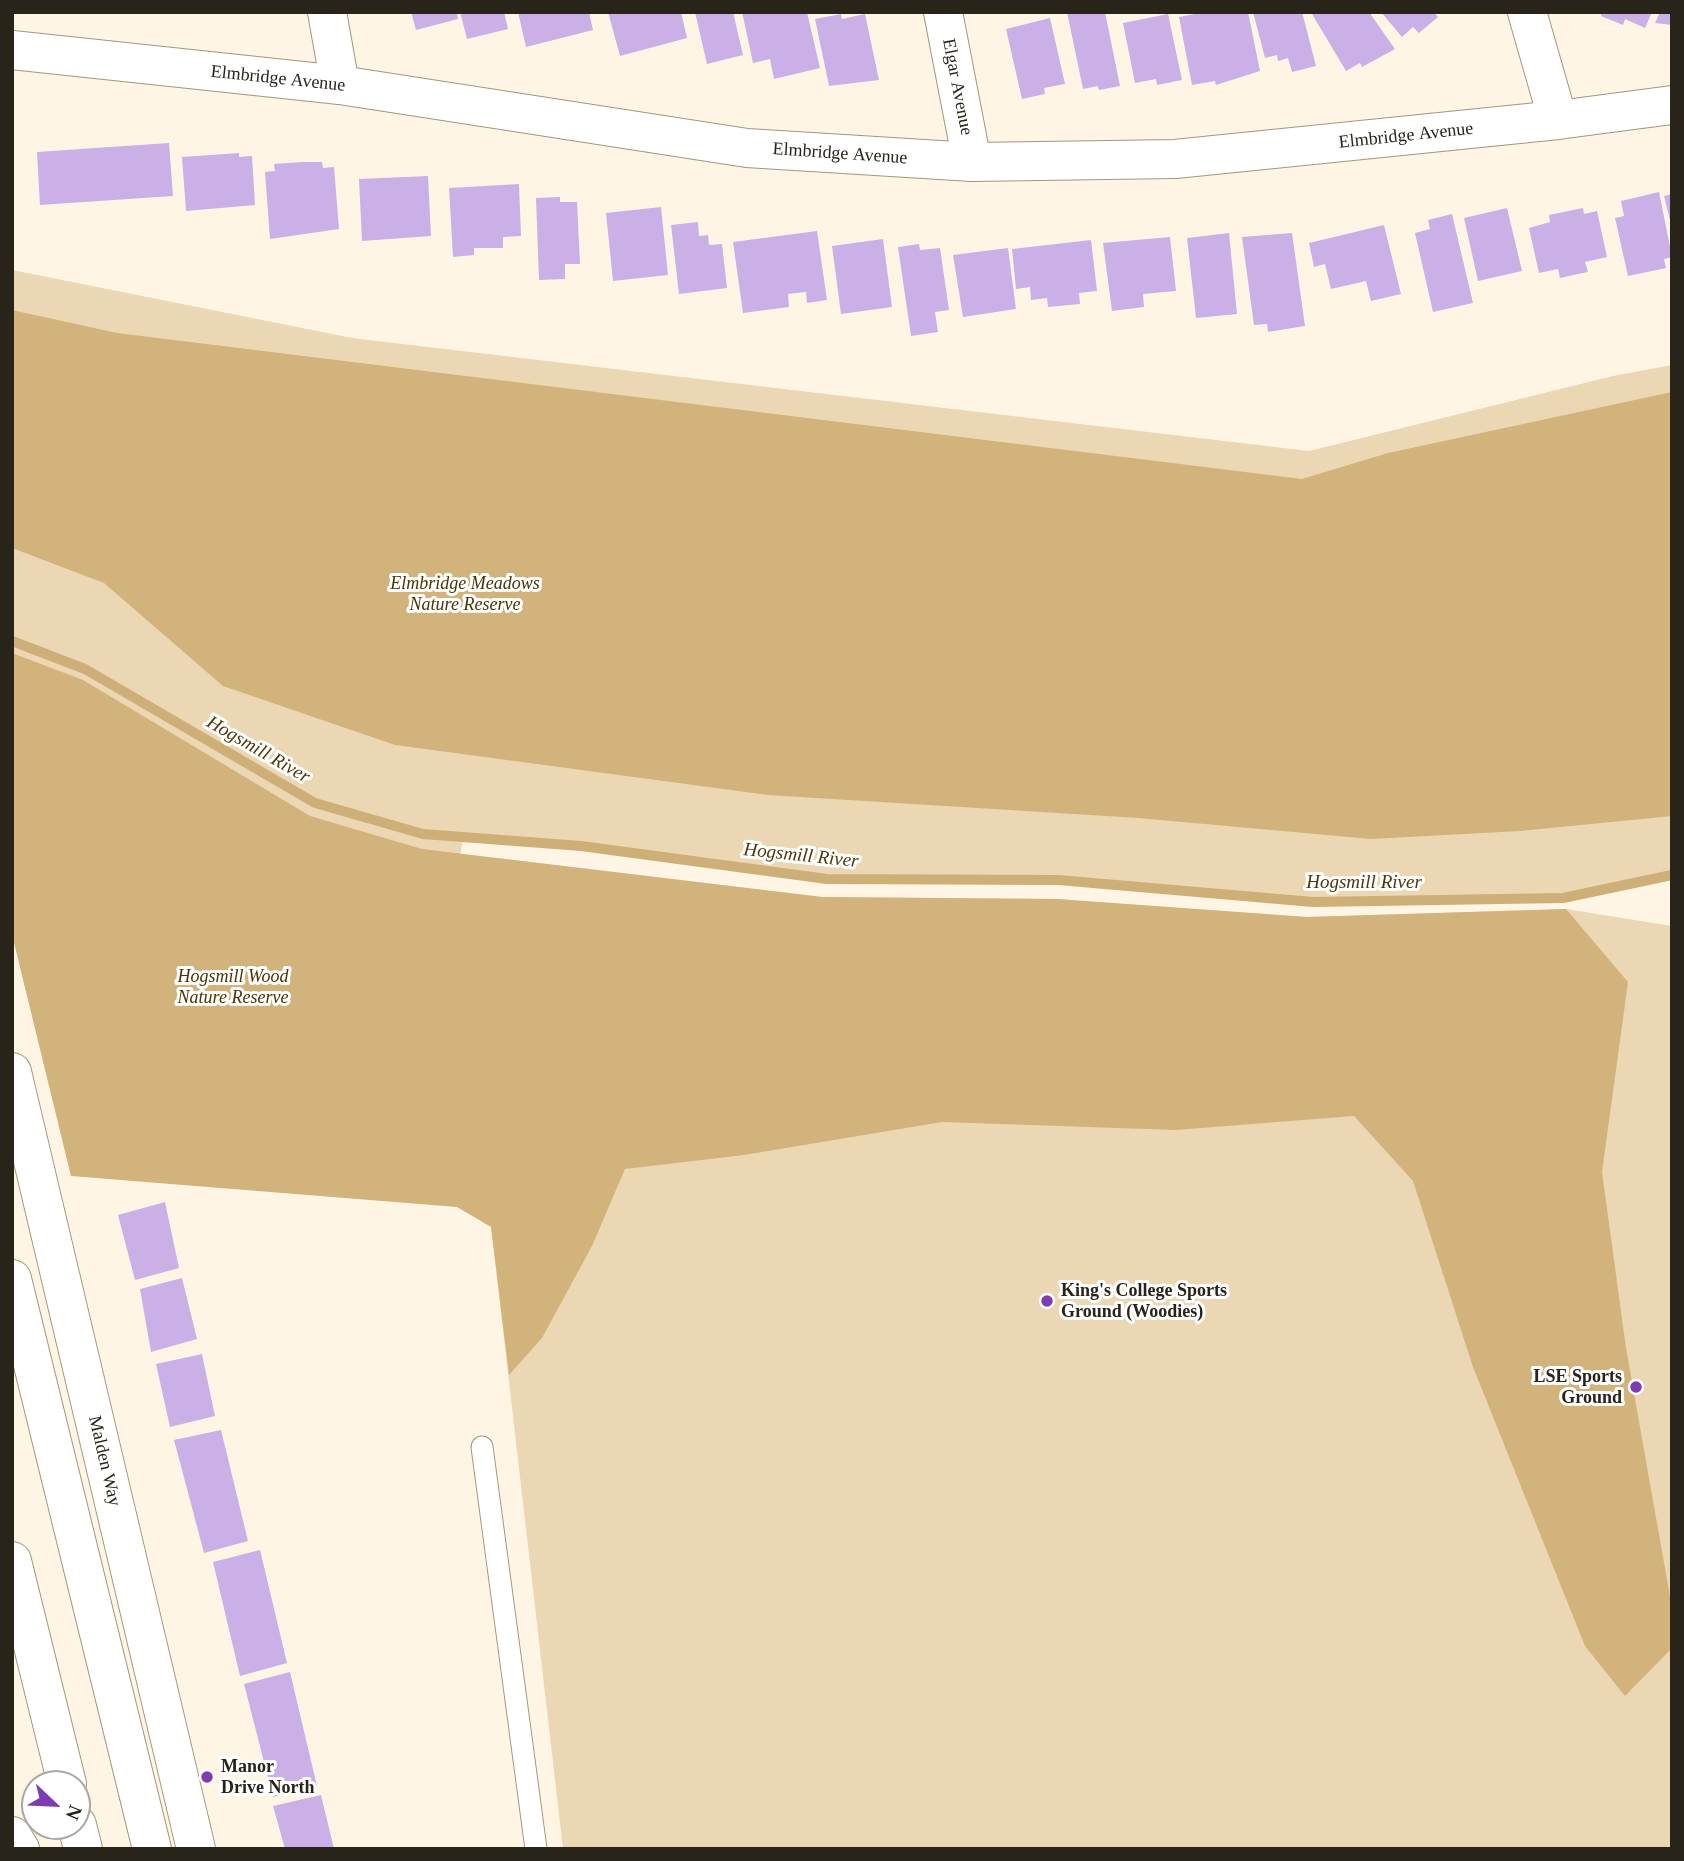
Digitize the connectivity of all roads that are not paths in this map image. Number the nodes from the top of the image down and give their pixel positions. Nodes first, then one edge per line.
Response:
1 (327, 12) edge
2 (943, 12) edge
3 (1527, 12) edge
4 (12, 50) edge
5 (340, 85) junction
6 (1672, 105) edge
7 (1558, 120) junction
8 (972, 162) junction
9 (12, 1072) edge
10 (12, 1279) edge
11 (482, 1447) dead end
12 (12, 1561) edge
13 (64, 1770) edge
14 (12, 1836) edge
15 (20, 1849) edge
16 (152, 1849) edge
17 (196, 1849) edge
18 (536, 1849) edge

1 - 5 main road
2 - 8 main road, Elgar Avenue
3 - 7 main road
4 - 5 main road, Elmbridge Avenue
5 - 8 main road, Elmbridge Avenue
6 - 7 main road, Elmbridge Avenue
7 - 8 main road, Elmbridge Avenue
9 - 17 main road, Malden Way
10 - 16 main road
11 - 18 lane
12 - 13 main road
14 - 15 main road

